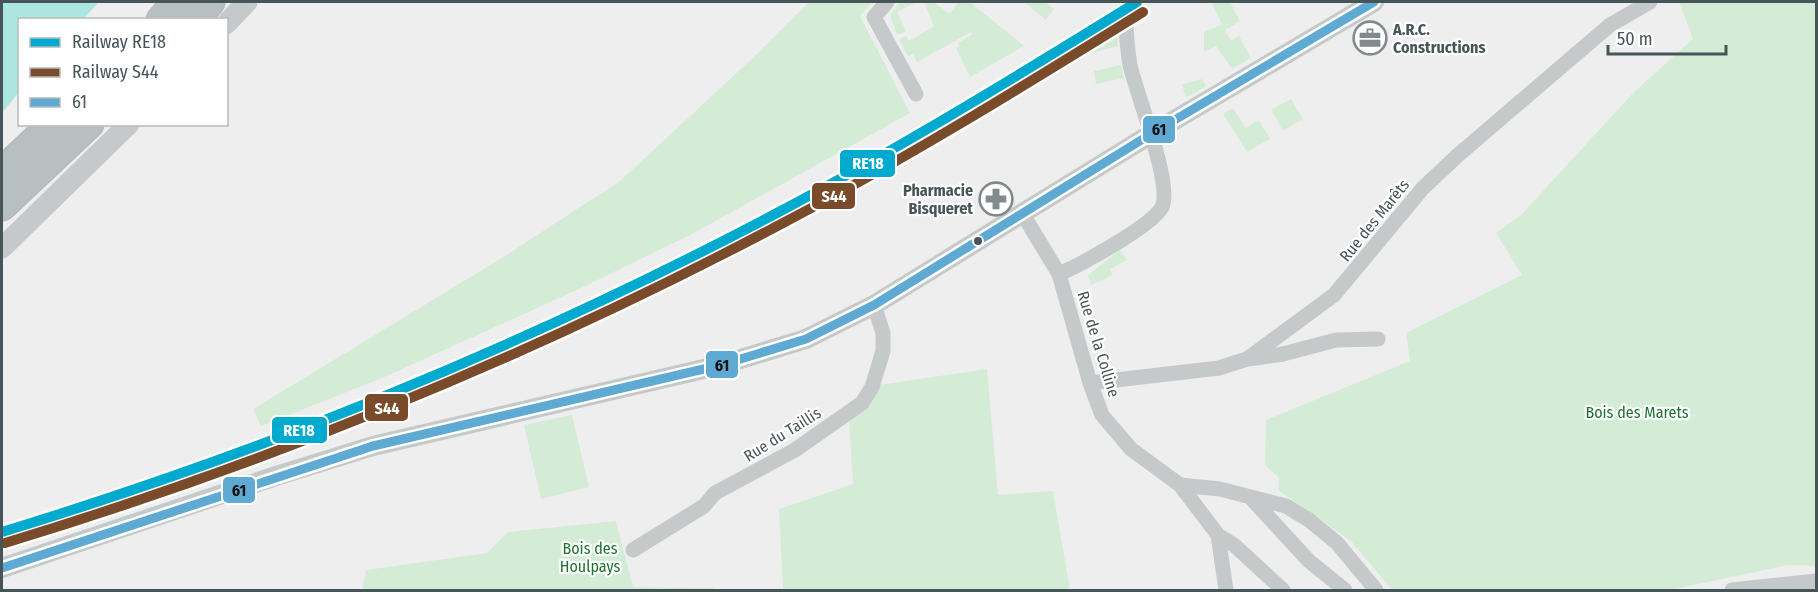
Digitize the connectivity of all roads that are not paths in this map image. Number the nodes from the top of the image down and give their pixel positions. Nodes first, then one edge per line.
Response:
1 (177, 2) edge
2 (210, 2) edge
3 (247, 2) edge
4 (887, 2) edge
5 (1126, 2) edge
6 (1374, 2) edge
7 (1650, 2) edge
8 (162, 18) edge
9 (195, 18) edge
10 (228, 22) edge
11 (916, 94) dead end
12 (51, 126) edge
13 (87, 126) edge
14 (127, 126) edge
15 (1151, 134) junction
16 (2, 172) edge
17 (2, 206) edge
18 (1022, 213) junction
19 (2, 248) edge
20 (1059, 274) junction
21 (874, 305) junction
22 (1378, 339) dead end
23 (1247, 359) junction
24 (1090, 383) junction
25 (1180, 485) junction
26 (1251, 498) junction
27 (1218, 535) junction
28 (633, 550) dead end
29 (2, 568) edge
30 (1816, 581) edge
31 (1777, 587) edge
32 (1226, 591) edge
33 (1283, 591) edge
34 (1345, 591) edge
35 (1376, 591) edge
36 (1732, 591) edge

1 - 8 highway
2 - 9 highway
3 - 10 main road
4 - 11 street
5 - 15 street
6 - 15 street
7 - 23 street, Rue des Marêts
12 - 16 highway
13 - 17 highway
14 - 19 main road
15 - 18 street
15 - 20 street
18 - 20 street, Rue de la Colline
18 - 21 street
20 - 24 street, Rue de la Colline
21 - 28 street, Rue du Taillis
21 - 29 street
22 - 23 street
23 - 24 street, Rue des Marêts
24 - 25 street, Rue de la Colline
25 - 26 street
25 - 27 street, Rue de la Colline
26 - 34 street
26 - 35 street
27 - 32 street, Rue de la Colline
27 - 33 street
30 - 31 street
31 - 36 street

